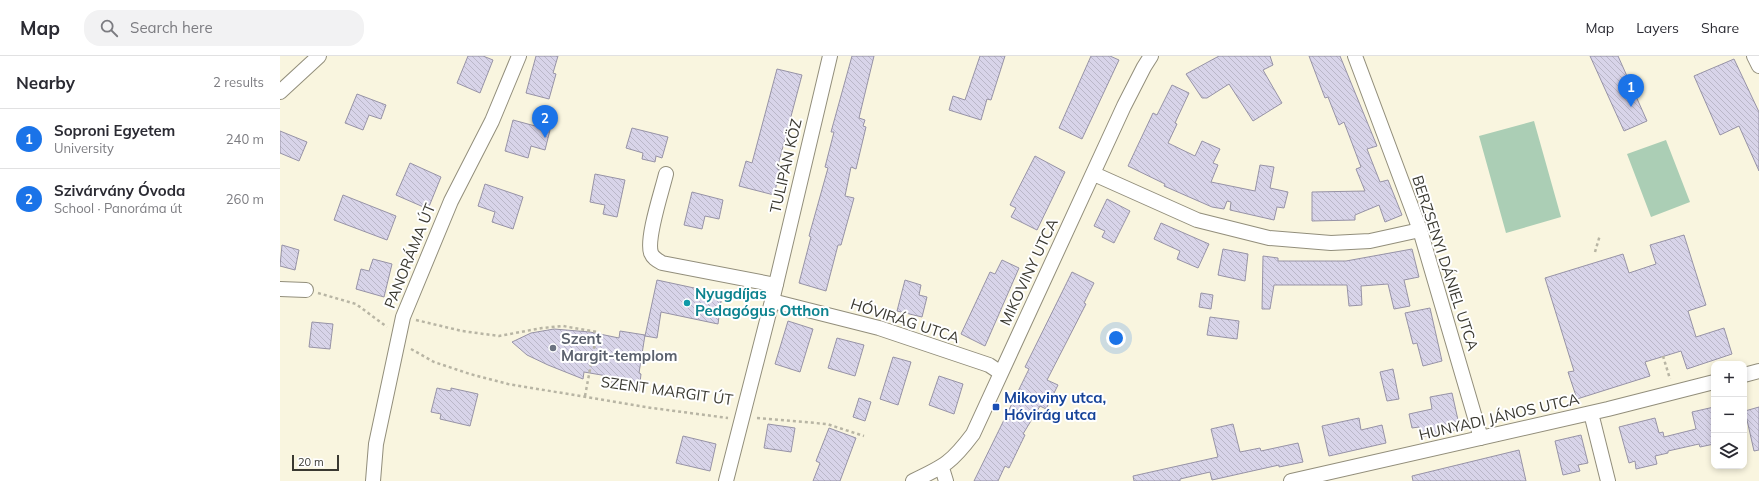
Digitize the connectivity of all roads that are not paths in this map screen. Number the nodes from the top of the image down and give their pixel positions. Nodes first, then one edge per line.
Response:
1 (319, 56) edge
2 (519, 56) edge
3 (830, 56) edge
4 (1151, 56) edge
5 (1354, 56) edge
6 (1754, 56) edge
7 (1759, 66) edge
8 (280, 92) edge
9 (666, 174) dead end
10 (1094, 174) junction
11 (1420, 230) junction
12 (776, 285) junction
13 (280, 289) edge
14 (306, 290) road end
15 (772, 301) junction
16 (1759, 371) edge
17 (1001, 373) junction
18 (1747, 374) edge
19 (1711, 383) edge
20 (1591, 413) junction
21 (1481, 438) junction
22 (944, 474) edge
23 (373, 481) edge
24 (726, 481) edge
25 (913, 481) edge
26 (1291, 481) edge
27 (1608, 481) edge

1 - 8 street
2 - 23 street, PANORÁMA ÚT
3 - 12 street, TULIPÁN KÖZ
4 - 10 street, MIKOVINY UTCA
5 - 11 street, BERZSENYI DÁNIEL UTCA
6 - 7 street
9 - 12 street
10 - 11 street
10 - 17 street, MIKOVINY UTCA
11 - 21 street, BERZSENYI DÁNIEL UTCA
12 - 15 street, TULIPÁN KÖZ
13 - 14 street
15 - 17 street, HÓVIRÁG UTCA
15 - 24 street, TULIPÁN KÖZ
16 - 18 street
17 - 22 street, MIKOVINY UTCA
19 - 20 street, HUNYADI JÁNOS UTCA
20 - 21 street, HUNYADI JÁNOS UTCA
20 - 27 street
21 - 26 street, HUNYADI JÁNOS UTCA
22 - 25 street, MIKOVINY UTCA

